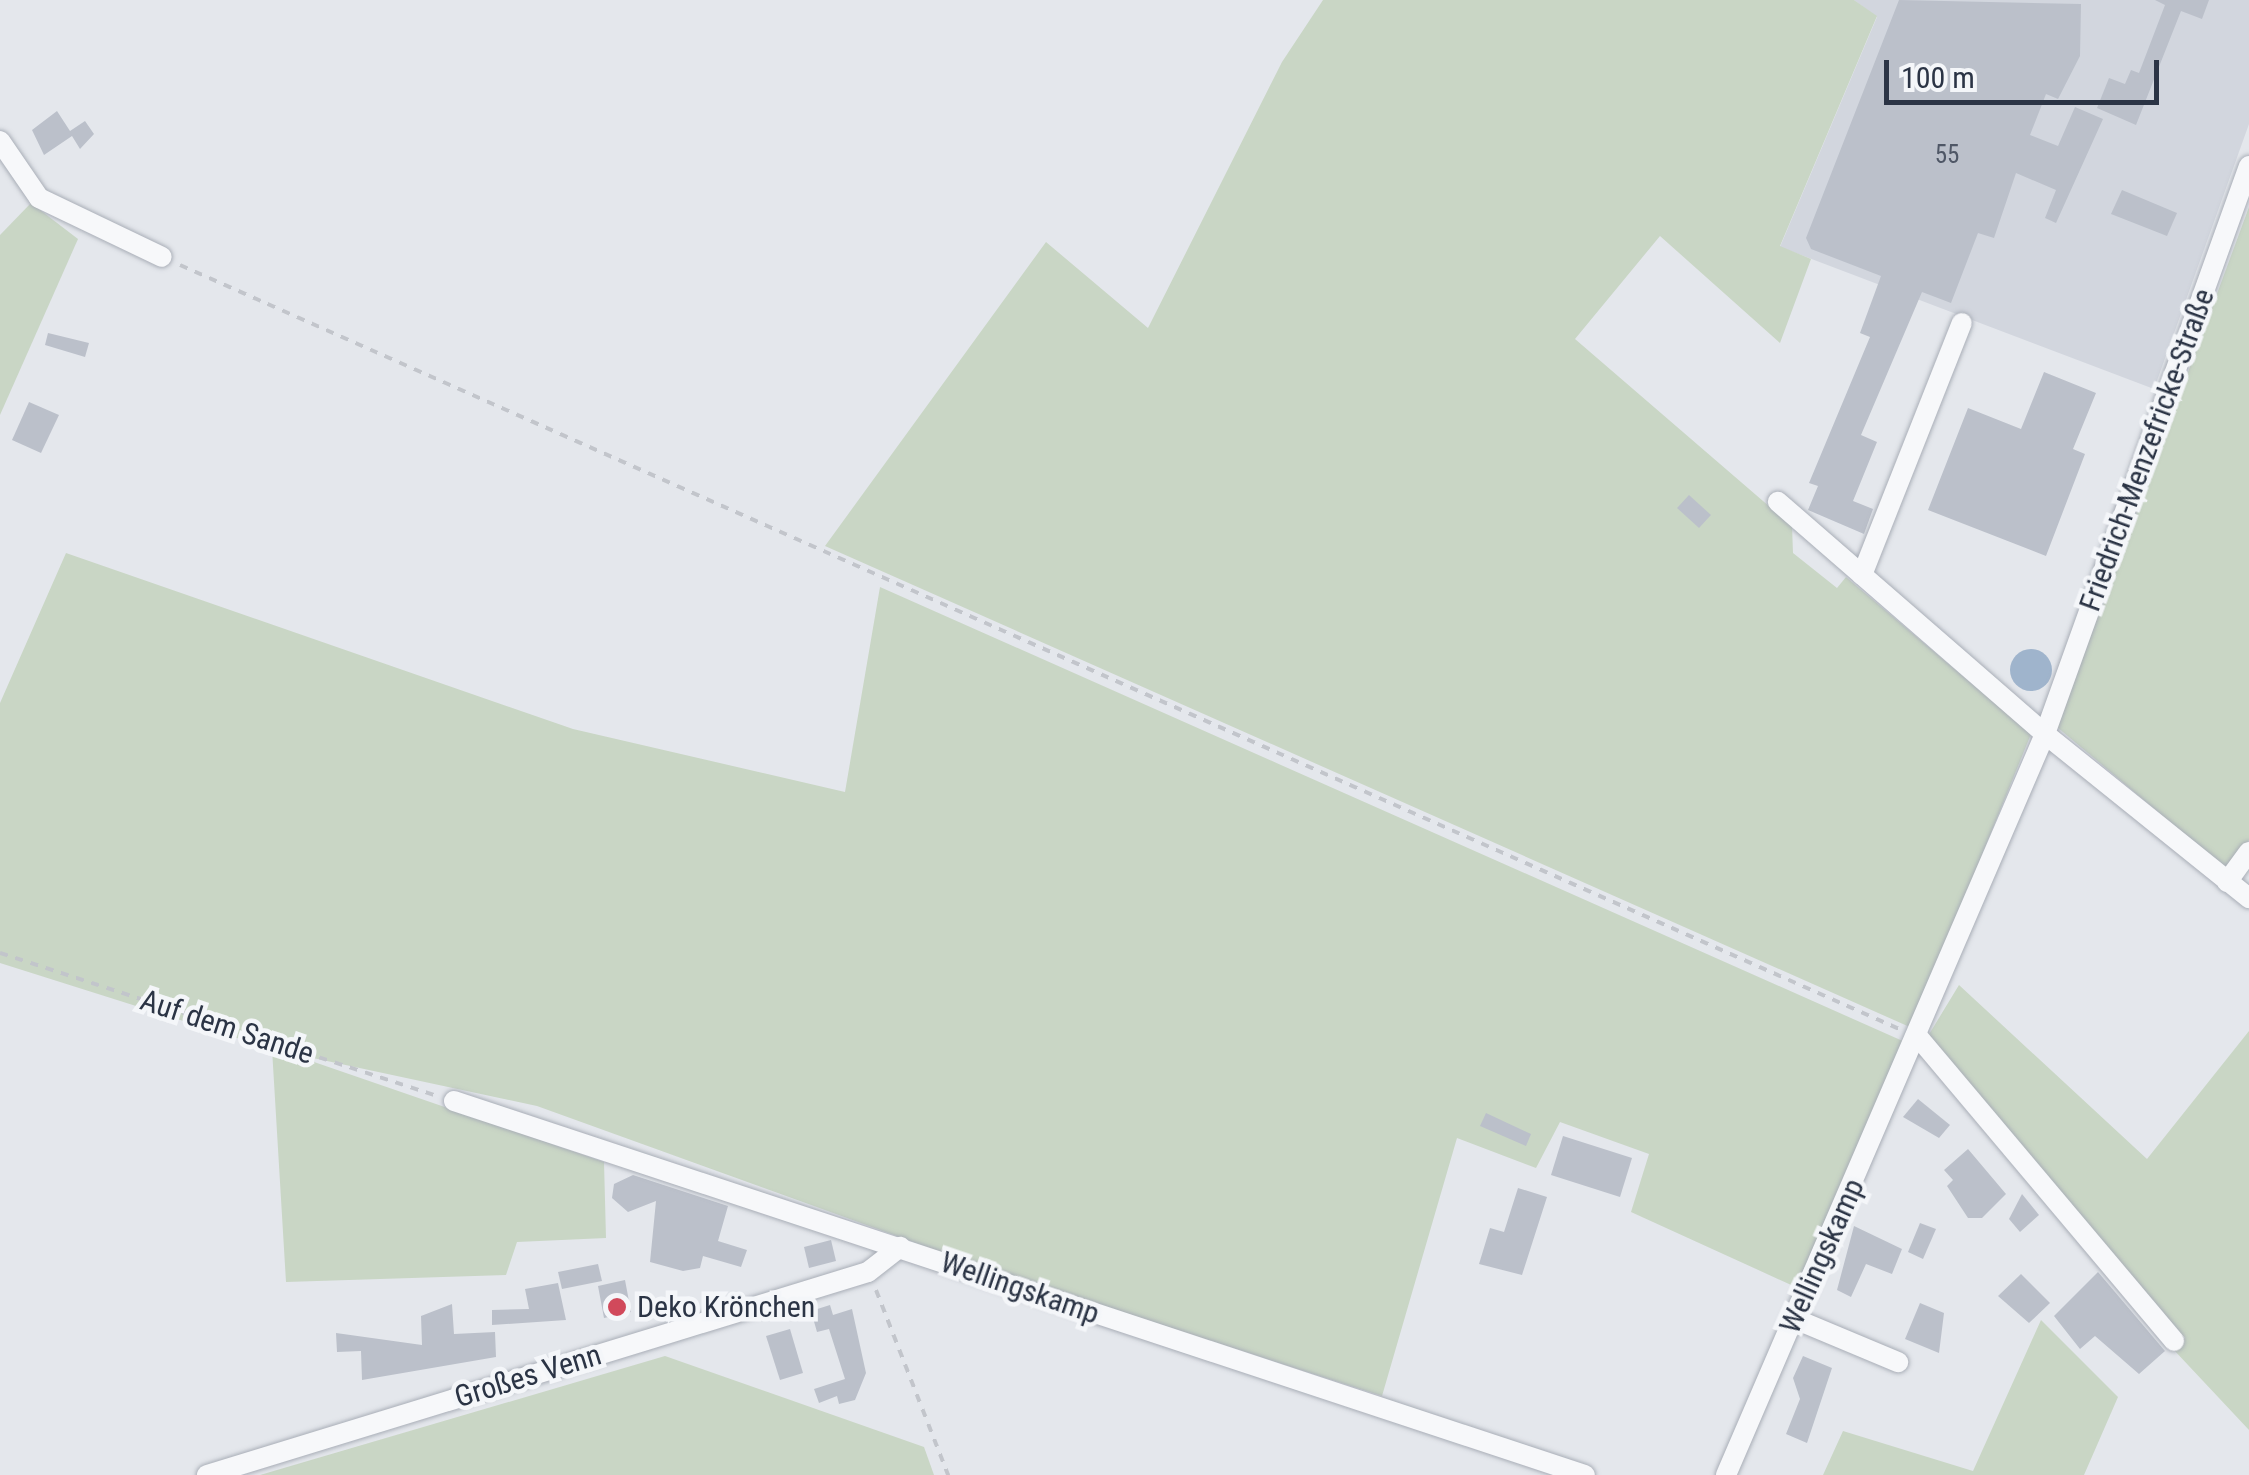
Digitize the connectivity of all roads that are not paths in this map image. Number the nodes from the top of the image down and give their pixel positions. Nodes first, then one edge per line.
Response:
1 (0, 142) edge
2 (2249, 166) edge
3 (162, 257) road end
4 (1962, 323) dead end
5 (1778, 502) dead end
6 (1862, 575) junction
7 (2045, 734) junction
8 (2249, 852) edge
9 (2227, 882) junction
10 (2249, 898) edge
11 (1919, 1038) junction
12 (454, 1102) road end
13 (900, 1248) junction
14 (1794, 1318) junction
15 (2174, 1340) dead end
16 (1898, 1362) dead end
17 (208, 1475) edge
18 (1585, 1475) edge
19 (1726, 1475) edge

1 - 3 street
2 - 7 street, Friedrich-Menzefricke-Straße
4 - 6 street
5 - 6 street
6 - 7 street
7 - 9 street
7 - 11 street, Wellingskamp
8 - 9 street
9 - 10 street
11 - 14 street, Wellingskamp
11 - 15 street
12 - 13 street, Wellingskamp
13 - 17 street, Großes Venn
13 - 18 street, Wellingskamp
14 - 16 street
14 - 19 street, Wellingskamp

